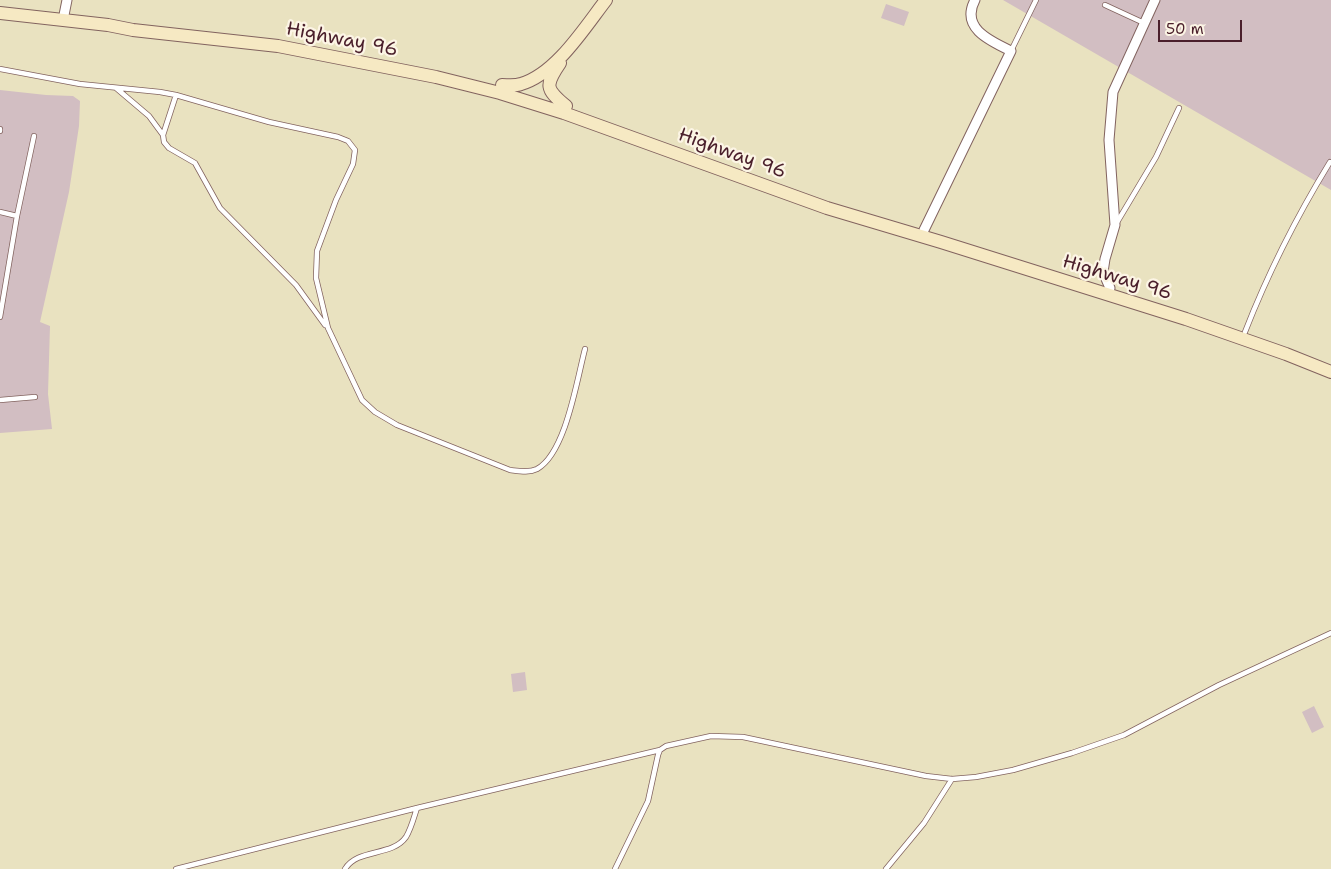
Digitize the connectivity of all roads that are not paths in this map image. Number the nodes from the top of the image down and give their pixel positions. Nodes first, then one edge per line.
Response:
1 (67, 0) edge
2 (606, 0) edge
3 (975, 0) edge
4 (1036, 0) edge
5 (1155, 0) edge
6 (1105, 6) dead end
7 (0, 13) edge
8 (63, 20) junction
9 (1144, 23) junction
10 (108, 24) junction
11 (572, 44) junction
12 (1011, 51) junction
13 (0, 69) edge
14 (502, 85) junction
15 (115, 88) junction
16 (176, 96) junction
17 (566, 106) junction
18 (1179, 108) dead end
19 (163, 135) junction
20 (34, 136) dead end
21 (1330, 162) edge
22 (0, 212) edge
23 (17, 216) junction
24 (1115, 225) junction
25 (924, 230) junction
26 (1110, 288) junction
27 (0, 317) edge
28 (328, 328) junction
29 (1245, 332) junction
30 (585, 348) dead end
31 (1331, 364) edge
32 (1331, 372) edge
33 (36, 397) dead end
34 (0, 400) edge
35 (1331, 633) edge
36 (660, 750) junction
37 (952, 779) junction
38 (417, 808) junction
39 (176, 869) edge
40 (345, 869) edge
41 (615, 869) edge
42 (886, 869) edge

1 - 8 street
2 - 11 street
3 - 12 street
4 - 12 lane
5 - 9 street
6 - 9 lane
7 - 8 street, Highway 96
8 - 10 street, Highway 96
9 - 24 street
10 - 14 street, Highway 96
10 - 32 street, Highway 96
11 - 14 street
11 - 17 street
12 - 25 street
13 - 15 lane
14 - 17 street, Highway 96
15 - 16 lane
15 - 19 lane
16 - 19 lane
16 - 28 lane
17 - 25 street, Highway 96
18 - 24 lane
19 - 28 lane
20 - 23 lane
21 - 29 lane
22 - 23 lane
23 - 27 lane
24 - 26 street
25 - 26 street, Highway 96
26 - 29 street, Highway 96
28 - 30 lane
29 - 31 street, Highway 96
33 - 34 lane
35 - 37 lane
36 - 37 lane
36 - 38 lane
36 - 41 lane
37 - 42 lane
38 - 39 lane
38 - 40 lane

